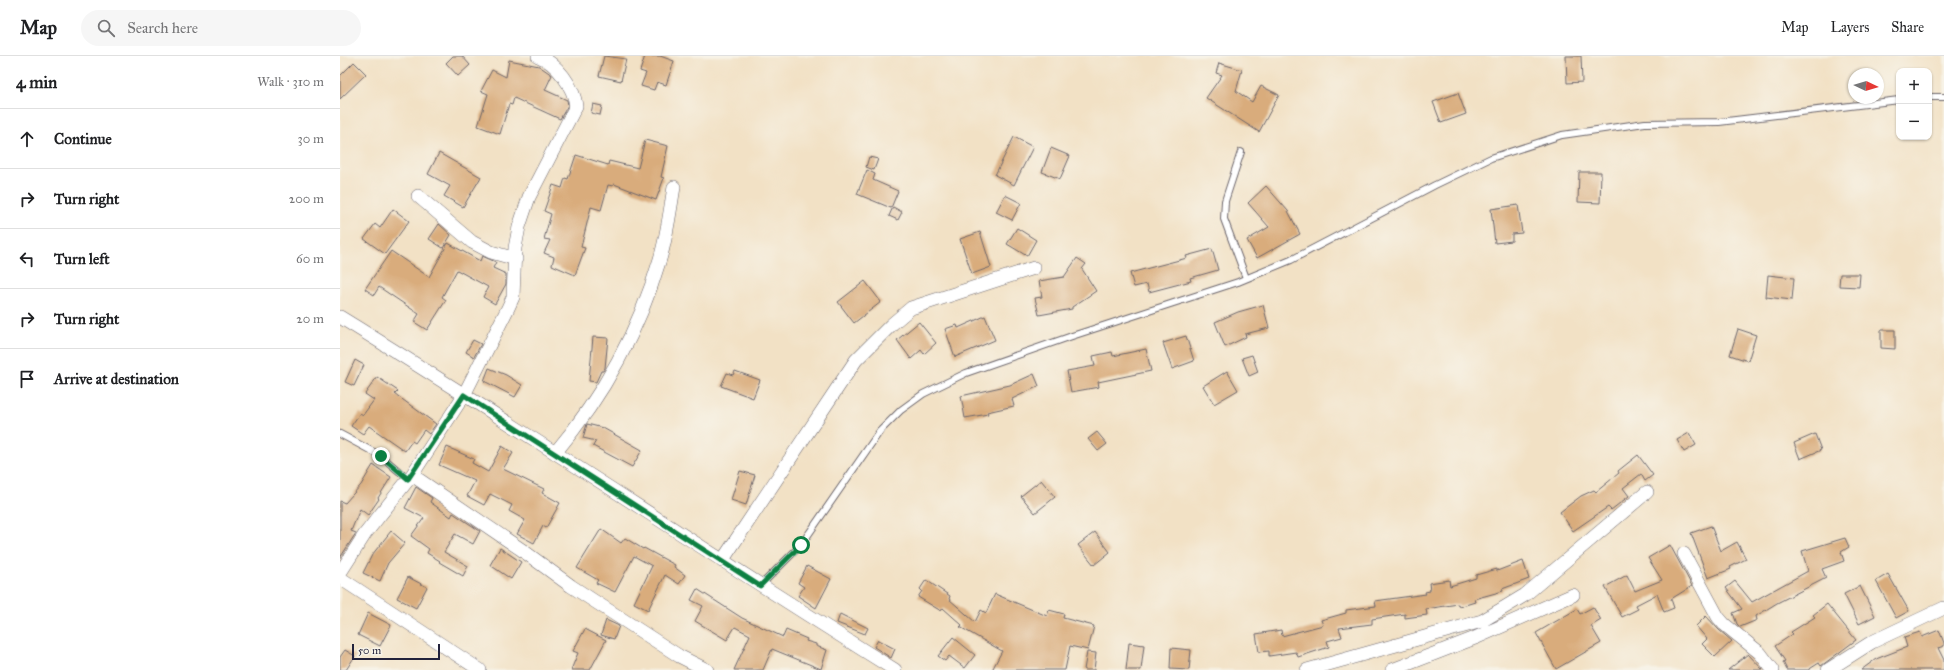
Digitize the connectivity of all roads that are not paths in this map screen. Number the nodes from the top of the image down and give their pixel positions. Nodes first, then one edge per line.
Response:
1 (544, 58) edge
2 (1932, 97) edge
3 (1944, 97) edge
4 (1896, 100) edge
5 (1241, 152) dead end
6 (674, 187) dead end
7 (418, 196) dead end
8 (516, 259) junction
9 (1034, 268) dead end
10 (1246, 278) junction
11 (340, 317) edge
12 (464, 395) junction
13 (340, 434) edge
14 (555, 453) junction
15 (410, 477) junction
16 (1647, 492) dead end
17 (1684, 554) dead end
18 (722, 561) junction
19 (341, 571) edge
20 (760, 586) junction
21 (1573, 595) dead end
22 (1944, 608) edge
23 (480, 670) edge
24 (707, 670) edge
25 (895, 670) edge
26 (1307, 670) edge
27 (1392, 670) edge
28 (1773, 670) edge
29 (1828, 670) edge

1 - 8 street
2 - 3 lane
4 - 10 lane
5 - 10 lane
6 - 14 street
7 - 8 street
8 - 12 street
9 - 18 street
10 - 20 lane
11 - 12 street
12 - 14 street
12 - 15 street
13 - 15 lane
14 - 18 street
15 - 19 street
15 - 24 street
16 - 26 street
17 - 28 street
18 - 20 street
19 - 23 street
20 - 25 street
21 - 27 street
22 - 29 street

